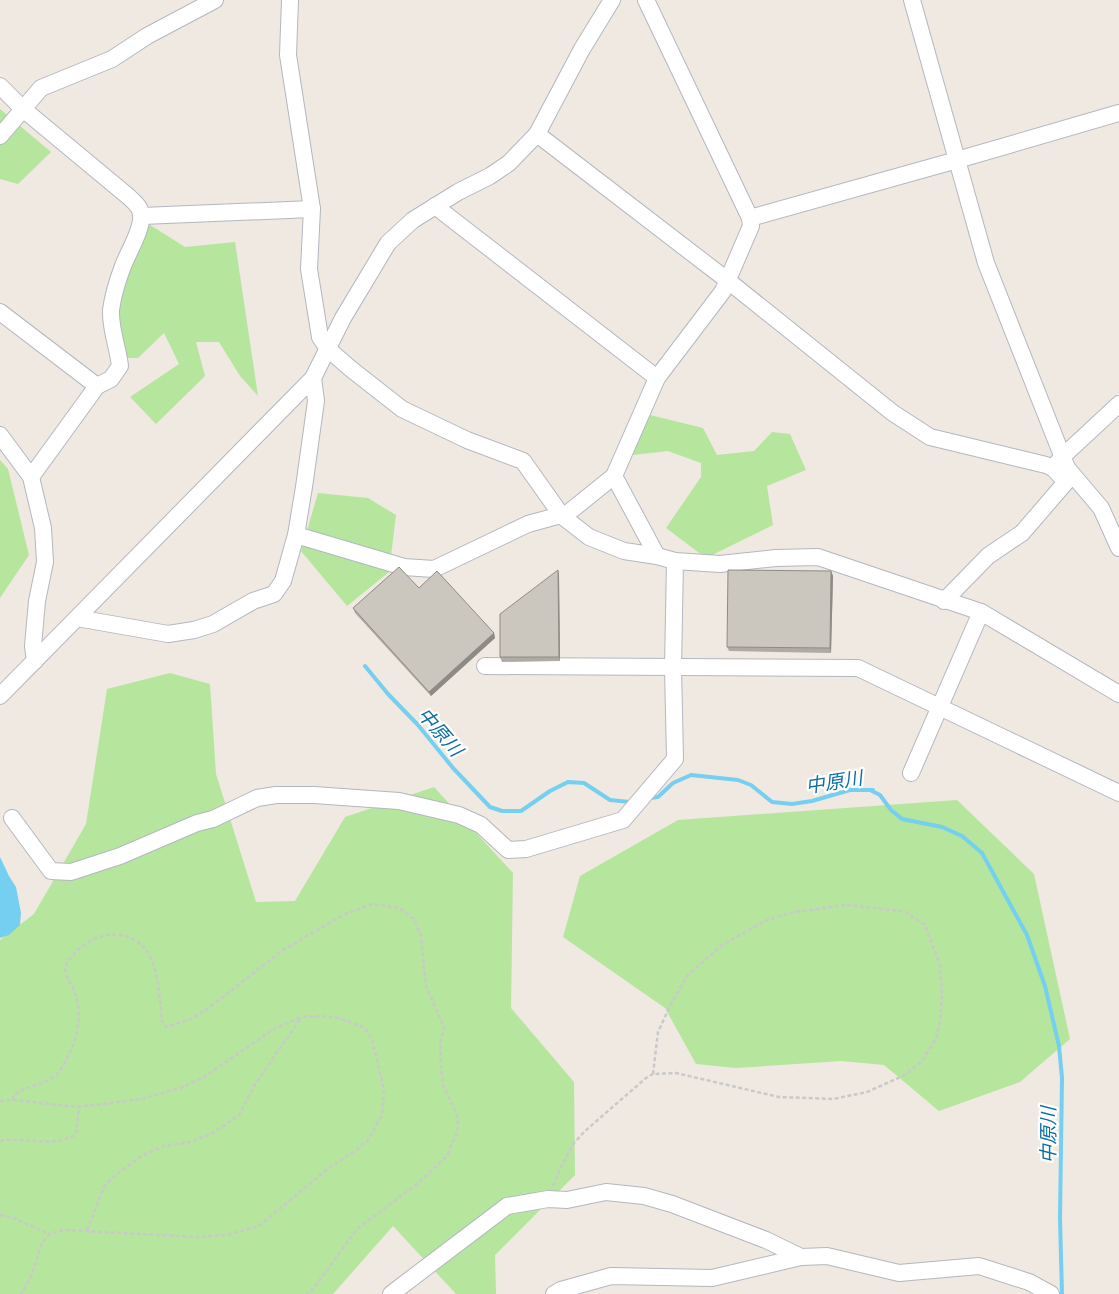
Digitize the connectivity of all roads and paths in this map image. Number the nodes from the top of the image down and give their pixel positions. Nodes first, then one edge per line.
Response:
1 (215, 0) edge
2 (290, 0) edge
3 (612, 0) edge
4 (646, 0) edge
5 (912, 0) edge
6 (0, 86) edge
7 (23, 109) junction
8 (1119, 113) edge
9 (537, 134) junction
10 (0, 136) edge
11 (957, 160) junction
12 (436, 206) junction
13 (312, 209) junction
14 (142, 216) junction
15 (750, 218) junction
16 (727, 280) junction
17 (0, 312) edge
18 (328, 349) junction
19 (313, 378) junction
20 (657, 378) junction
21 (97, 386) junction
22 (1119, 404) edge
23 (0, 435) edge
24 (1058, 463) junction
25 (614, 476) junction
26 (31, 477) junction
27 (562, 516) junction
28 (296, 535) junction
29 (1119, 548) edge
30 (657, 556) junction
31 (675, 561) junction
32 (944, 601) junction
33 (981, 612) junction
34 (77, 618) junction
35 (35, 661) junction
36 (484, 666) dead end
37 (673, 667) junction
38 (1119, 694) edge
39 (0, 696) edge
40 (940, 707) junction
41 (911, 773) dead end
42 (1119, 793) edge
43 (12, 818) dead end
44 (301, 1017) junction
45 (653, 1074) junction
46 (13, 1100) junction
47 (0, 1101) edge
48 (79, 1107) junction
49 (0, 1141) edge
50 (548, 1199) junction
51 (0, 1215) edge
52 (87, 1230) junction
53 (49, 1234) junction
54 (802, 1257) junction
55 (21, 1294) edge
56 (307, 1294) edge
57 (391, 1294) edge
58 (554, 1294) edge
59 (1050, 1294) edge

1 - 7 street
2 - 13 street
3 - 9 street
4 - 15 street
5 - 11 street
6 - 7 street
7 - 10 street
7 - 14 street
8 - 11 street
9 - 12 street
9 - 16 street
11 - 15 street
11 - 24 street
12 - 18 street
12 - 20 street
13 - 14 street
13 - 18 street
14 - 21 street
15 - 16 street
16 - 20 street
16 - 24 street
17 - 21 street
18 - 19 street
18 - 27 street
19 - 28 street
19 - 34 street
20 - 25 street
21 - 26 street
22 - 24 street
23 - 26 street
24 - 29 street
24 - 32 street
25 - 27 street
25 - 30 street
26 - 35 street
27 - 28 street
27 - 30 street
28 - 34 street
30 - 31 street
31 - 32 street
31 - 37 street
32 - 33 street
33 - 38 street
33 - 40 street
34 - 35 street
35 - 39 street
36 - 37 street
37 - 40 street
37 - 43 street
40 - 41 street
40 - 42 street
44 - 48 path
44 - 52 path
44 - 52 path
45 - 45 path
45 - 50 path
46 - 47 path
46 - 48 path
46 - 56 path
48 - 49 path
50 - 54 street
50 - 57 street
51 - 53 path
52 - 53 path
53 - 55 path
54 - 58 street
54 - 59 street

